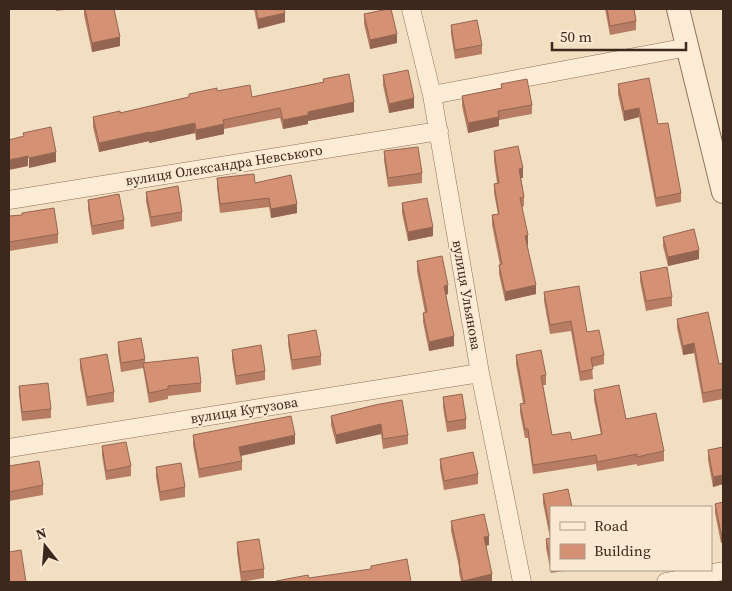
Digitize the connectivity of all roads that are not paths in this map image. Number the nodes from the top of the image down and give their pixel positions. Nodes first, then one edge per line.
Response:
1 (411, 9) edge
2 (678, 9) edge
3 (688, 47) junction
4 (432, 95) junction
5 (439, 131) junction
6 (723, 192) edge
7 (9, 200) edge
8 (480, 372) junction
9 (9, 448) edge
10 (723, 571) edge
11 (522, 582) edge
12 (666, 582) edge

1 - 4 street, вулиця Ульянова
2 - 3 street
3 - 4 street
3 - 6 street
4 - 5 street, вулиця Ульянова
5 - 7 street, вулиця Олександра Невського
5 - 8 street, вулиця Ульянова
8 - 9 street, вулиця Кутузова
8 - 11 street, вулиця Ульянова
10 - 12 street

